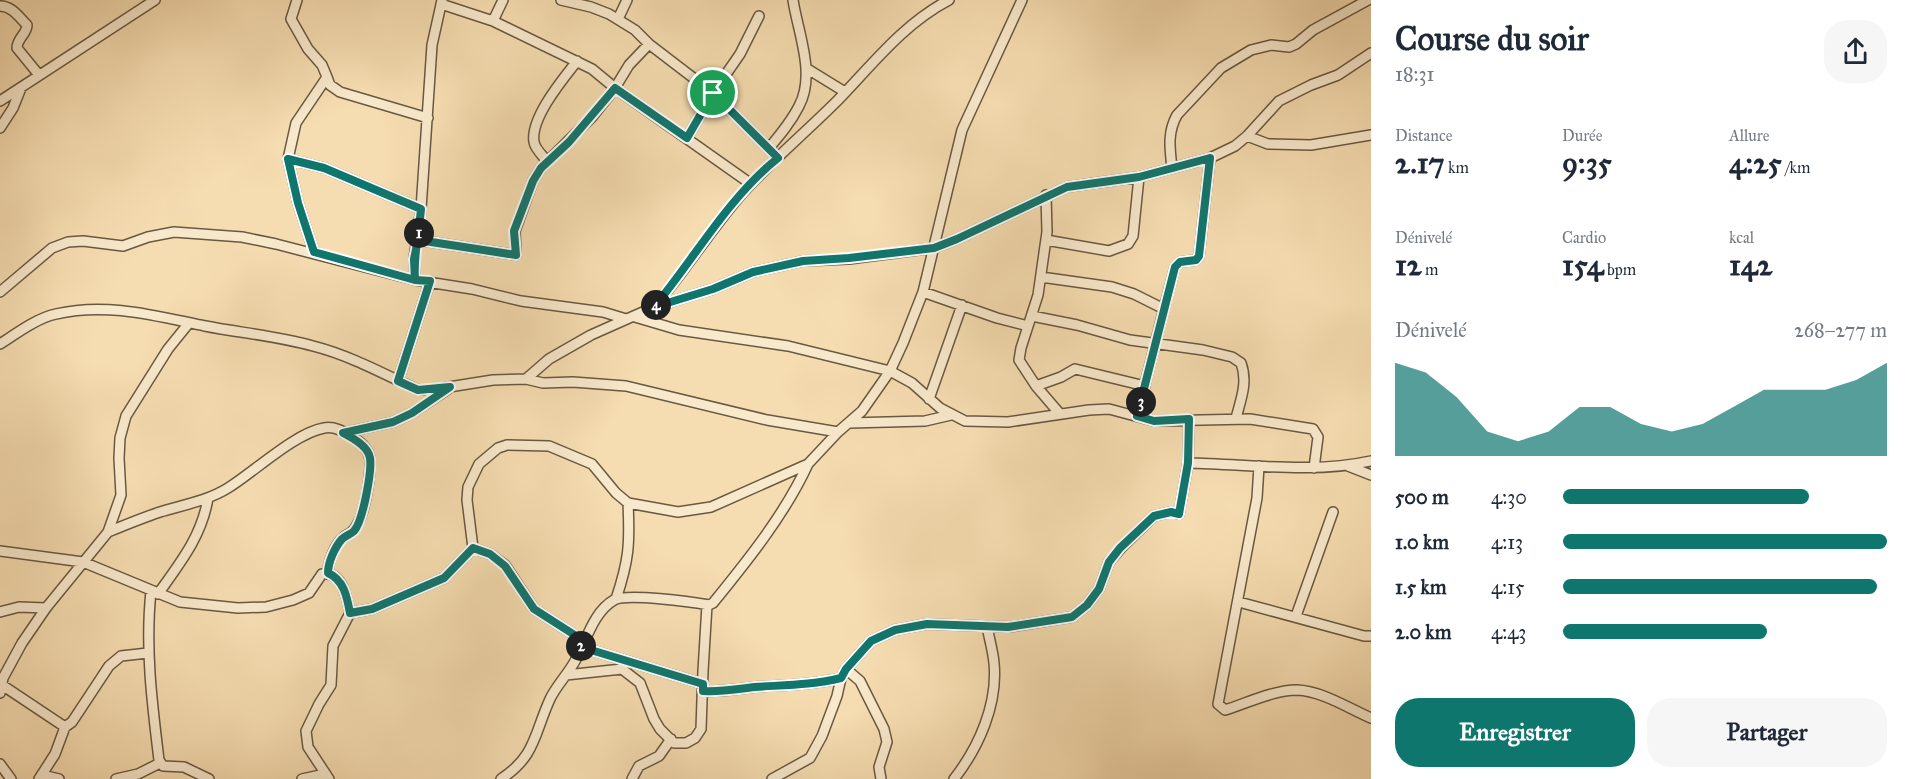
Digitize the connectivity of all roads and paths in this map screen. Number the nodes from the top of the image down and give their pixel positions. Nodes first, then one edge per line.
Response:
1 (155, 0) edge
2 (297, 0) edge
3 (503, 0) edge
4 (561, 0) edge
5 (627, 0) edge
6 (793, 0) edge
7 (949, 0) edge
8 (1022, 0) edge
9 (1368, 0) edge
10 (442, 2) edge
11 (0, 6) edge
12 (759, 16) dead end
13 (618, 19) junction
14 (493, 21) junction
15 (649, 45) junction
16 (1371, 53) edge
17 (577, 61) junction
18 (806, 68) junction
19 (39, 75) junction
20 (327, 77) junction
21 (22, 87) junction
22 (615, 88) junction
23 (844, 92) junction
24 (713, 93) junction
25 (0, 101) edge
26 (428, 118) junction
27 (0, 128) edge
28 (1247, 135) junction
29 (1371, 135) edge
30 (687, 138) junction
31 (769, 148) junction
32 (778, 158) junction
33 (1210, 158) junction
34 (288, 159) junction
35 (547, 161) junction
36 (1172, 168) junction
37 (1139, 177) junction
38 (751, 184) junction
39 (1046, 195) junction
40 (421, 209) junction
41 (418, 240) junction
42 (1046, 240) junction
43 (934, 248) junction
44 (314, 252) junction
45 (1041, 277) junction
46 (415, 280) junction
47 (430, 281) junction
48 (0, 292) edge
49 (922, 292) junction
50 (962, 305) junction
51 (654, 307) junction
52 (1164, 309) junction
53 (1032, 316) junction
54 (630, 318) junction
55 (189, 323) junction
56 (1028, 326) junction
57 (0, 344) edge
58 (1157, 344) junction
59 (890, 371) junction
60 (526, 379) junction
61 (398, 381) junction
62 (1036, 386) junction
63 (1145, 386) junction
64 (450, 387) junction
65 (929, 399) junction
66 (1060, 414) junction
67 (951, 415) junction
68 (1137, 416) junction
69 (1236, 418) junction
70 (1189, 419) junction
71 (850, 423) junction
72 (838, 432) junction
73 (343, 433) junction
74 (1371, 461) edge
75 (1188, 463) junction
76 (808, 464) junction
77 (1259, 466) junction
78 (1348, 466) junction
79 (1314, 468) junction
80 (1371, 475) edge
81 (208, 498) junction
82 (628, 503) junction
83 (1333, 512) dead end
84 (108, 532) junction
85 (473, 548) junction
86 (0, 551) edge
87 (83, 562) junction
88 (328, 573) junction
89 (155, 592) junction
90 (615, 599) junction
91 (1239, 602) junction
92 (707, 605) junction
93 (46, 609) junction
94 (0, 612) edge
95 (350, 613) junction
96 (1296, 616) junction
97 (987, 626) junction
98 (1371, 636) edge
99 (583, 644) junction
100 (148, 653) junction
101 (846, 669) junction
102 (566, 675) junction
103 (841, 678) junction
104 (703, 687) junction
105 (1, 689) edge
106 (1371, 718) edge
107 (66, 727) junction
108 (671, 739) junction
109 (160, 763) junction
110 (0, 764) edge
111 (519, 765) junction
112 (327, 776) edge
113 (40, 777) edge
114 (11, 779) edge
115 (59, 779) edge
116 (116, 779) edge
117 (209, 779) edge
118 (302, 779) edge
119 (501, 779) edge
120 (518, 779) edge
121 (632, 779) edge
122 (772, 779) edge
123 (881, 779) edge
124 (954, 779) edge

1 - 19 street
2 - 20 street
3 - 14 street
4 - 13 street
5 - 13 street
6 - 18 street
7 - 23 street
8 - 43 street
9 - 36 street
10 - 14 street
10 - 26 street
11 - 19 street
12 - 24 street
13 - 15 street
14 - 17 street
15 - 22 street
15 - 24 street
16 - 28 street
17 - 22 street
17 - 35 street
18 - 23 street
18 - 31 street
19 - 21 street
20 - 26 street
20 - 34 street
21 - 25 street
21 - 27 street
22 - 30 street
22 - 35 street
23 - 32 street
24 - 30 street
24 - 31 street
26 - 40 street
28 - 29 street
28 - 33 street
30 - 38 street
31 - 32 street
32 - 38 street
33 - 36 street
33 - 52 street
34 - 40 street
34 - 44 street
35 - 41 street
36 - 37 street
37 - 39 street
37 - 42 street
38 - 51 street
39 - 42 street
39 - 43 street
40 - 41 street
41 - 46 street
42 - 45 street
43 - 49 street
43 - 51 street
44 - 46 street
44 - 48 street
45 - 52 street
45 - 53 street
46 - 47 street
47 - 54 street
47 - 61 street
49 - 50 street
49 - 59 street
50 - 56 street
50 - 65 street
51 - 54 street
52 - 58 street
53 - 56 street
53 - 58 street
54 - 59 street
54 - 60 street
55 - 57 street
55 - 61 street
55 - 84 street
56 - 62 street
58 - 63 street
58 - 69 street
59 - 65 street
59 - 71 street
60 - 64 street
60 - 72 street
61 - 64 street
62 - 63 street
62 - 66 street
63 - 68 street
64 - 73 street
65 - 67 street
66 - 67 street
66 - 68 street
67 - 71 street
68 - 70 street
69 - 70 street
69 - 79 street
70 - 75 street
71 - 72 street
72 - 76 street
73 - 81 street
73 - 88 street
74 - 78 street
75 - 77 street
75 - 97 street
76 - 82 street
76 - 92 street
77 - 79 street
77 - 91 street
78 - 79 street
78 - 80 street
81 - 84 street
81 - 89 street
82 - 85 street
82 - 90 street
83 - 96 street
84 - 87 street
85 - 95 street
85 - 99 street
86 - 87 street
87 - 89 street
87 - 93 street
88 - 89 street
88 - 95 street
89 - 100 street
90 - 92 street
90 - 99 street
91 - 96 street
91 - 106 street
92 - 104 street
93 - 94 street
93 - 105 street
95 - 112 street
96 - 98 street
97 - 101 street
97 - 124 street
99 - 102 street
99 - 104 street
100 - 107 street
100 - 109 street
101 - 103 street
101 - 123 street
102 - 108 street
102 - 111 street
103 - 104 street
103 - 122 street
104 - 108 street
105 - 107 street
107 - 113 street
108 - 121 street
109 - 116 street
109 - 117 street
110 - 114 street
111 - 119 street
111 - 120 street
112 - 118 street
113 - 115 street

